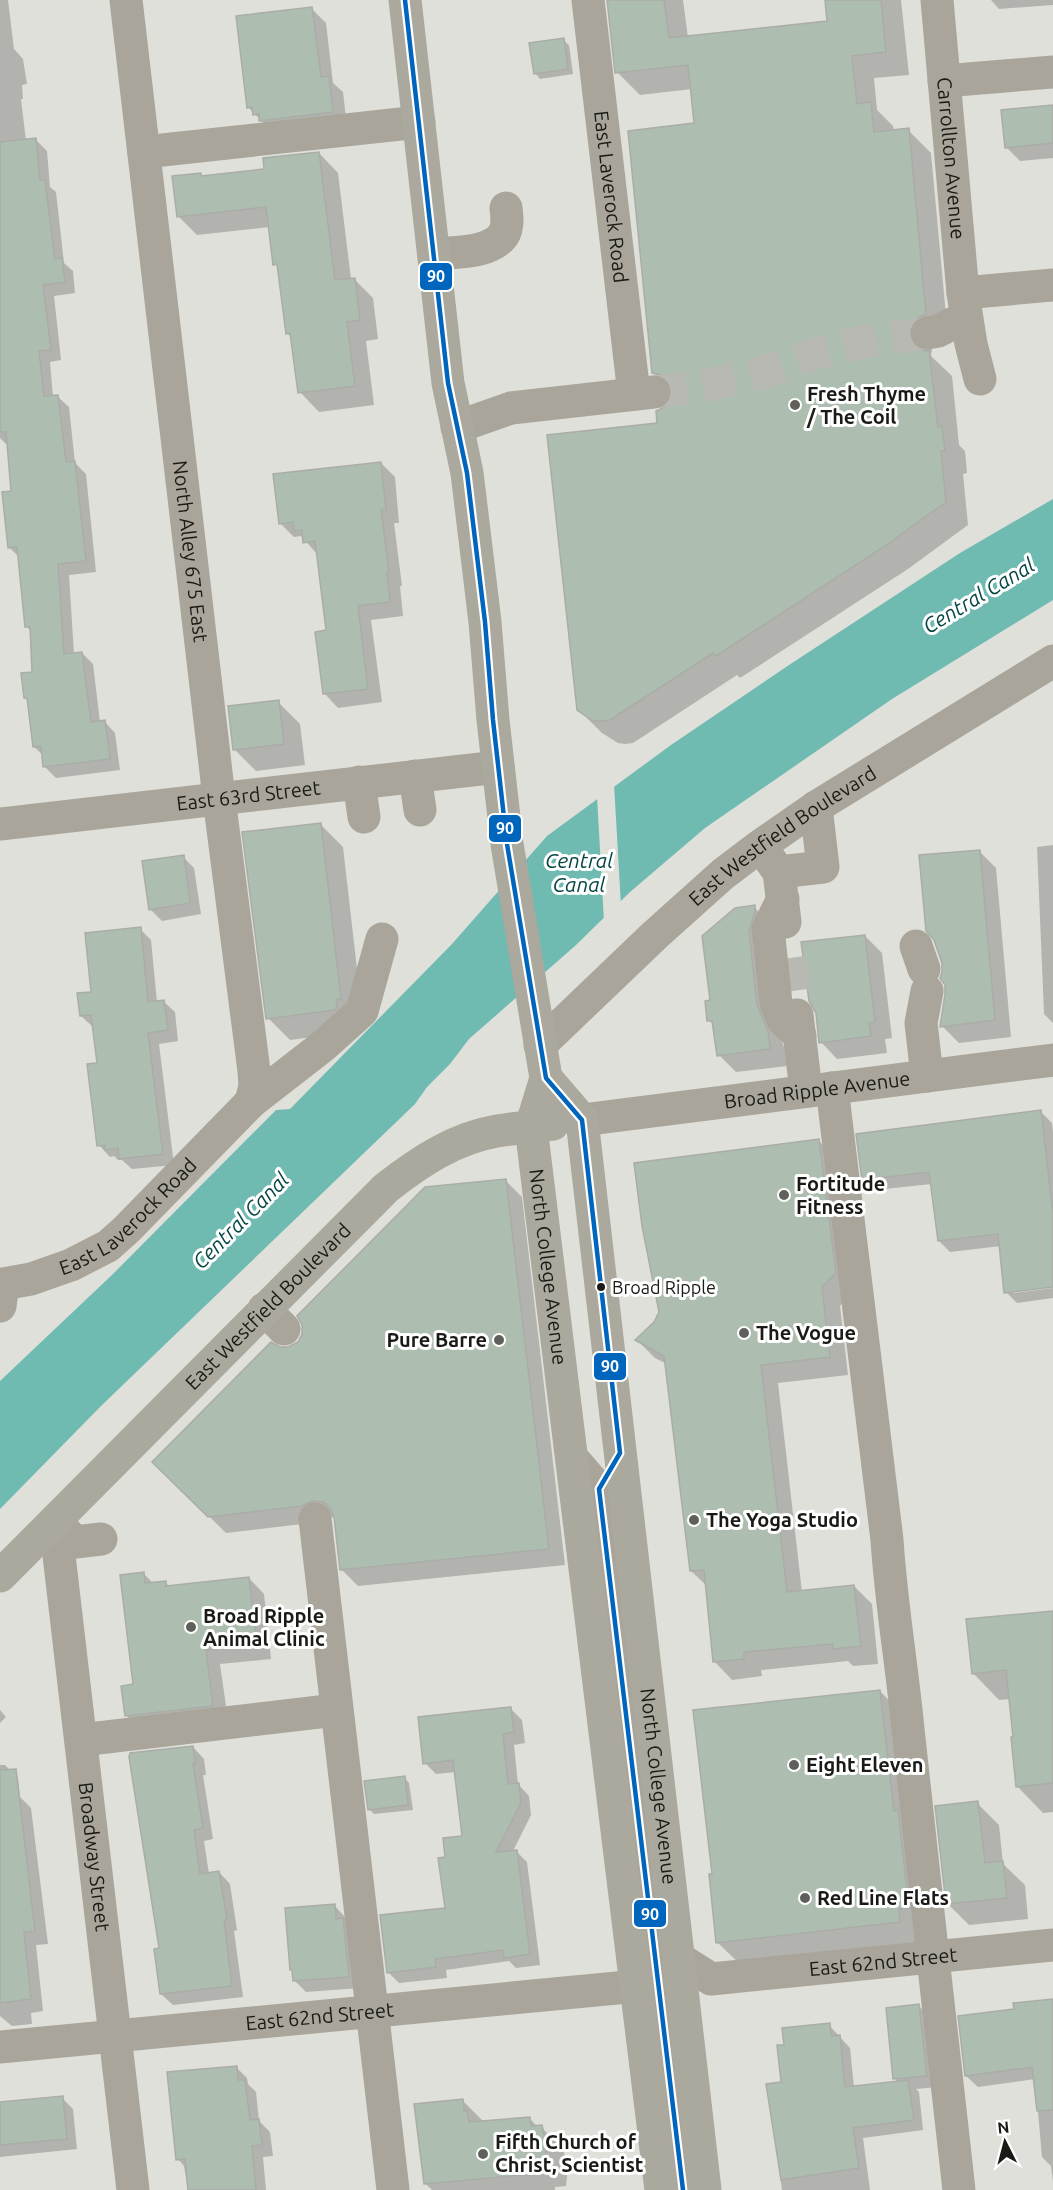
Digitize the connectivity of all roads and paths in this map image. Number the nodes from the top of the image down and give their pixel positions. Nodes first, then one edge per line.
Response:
1 (126, 0) edge
2 (405, 0) edge
3 (588, 0) edge
4 (936, 0) edge
5 (1053, 72) edge
6 (944, 81) junction
7 (419, 122) junction
8 (144, 152) junction
9 (506, 208) dead end
10 (434, 254) junction
11 (1053, 285) edge
12 (965, 304) junction
13 (927, 333) tunnel mouth
14 (980, 379) dead end
15 (457, 427) junction
16 (1053, 661) edge
17 (498, 767) junction
18 (416, 777) junction
19 (359, 782) junction
20 (219, 798) junction
21 (816, 807) junction
22 (420, 810) dead end
23 (364, 817) dead end
24 (0, 824) edge
25 (774, 872) junction
26 (382, 939) dead end
27 (790, 958) tunnel mouth
28 (922, 969) dead end
29 (796, 1002) tunnel mouth
30 (538, 1033) junction
31 (800, 1036) junction
32 (1053, 1060) edge
33 (927, 1076) junction
34 (546, 1078) junction
35 (819, 1090) junction
36 (251, 1102) junction
37 (582, 1120) junction
38 (531, 1127) junction
39 (1, 1283) edge
40 (620, 1453) junction
41 (572, 1458) junction
42 (599, 1489) junction
43 (315, 1519) dead end
44 (73, 1541) junction
45 (0, 1576) edge
46 (336, 1710) junction
47 (81, 1740) junction
48 (1053, 1945) edge
49 (932, 1957) junction
50 (678, 1958) junction
51 (711, 1979) junction
52 (638, 1986) junction
53 (684, 2008) junction
54 (372, 2011) junction
55 (116, 2036) junction
56 (0, 2047) edge
57 (133, 2190) edge
58 (393, 2190) edge
59 (662, 2190) edge
60 (683, 2190) edge
61 (705, 2190) edge
62 (959, 2190) edge

1 - 8 street, North Alley 675 East
2 - 7 main road, North College Avenue
3 - 15 street, East Laverock Road
4 - 6 street, Carrollton Avenue
5 - 6 street
6 - 12 street, Carrollton Avenue
7 - 8 street
7 - 10 main road, North College Avenue
8 - 20 street, North Alley 675 East
9 - 10 street
10 - 15 main road, North College Avenue
11 - 12 street
12 - 13 street
12 - 14 street, Carrollton Avenue
15 - 17 main road, North College Avenue
16 - 21 street, East Westfield Boulevard
17 - 18 street, East 63rd Street
17 - 30 main road, North College Avenue
18 - 19 street, East 63rd Street
18 - 22 street
19 - 20 street, East 63rd Street
19 - 23 street
20 - 24 street, East 63rd Street
20 - 36 street, North Alley 675 East
21 - 25 street, East Westfield Boulevard
21 - 25 street
25 - 27 street
25 - 30 street, East Westfield Boulevard
25 - 31 street
26 - 36 street, East Laverock Road
28 - 33 street
29 - 31 street
30 - 34 main road, North College Avenue
31 - 35 street
32 - 33 street, Broad Ripple Avenue
33 - 35 street, Broad Ripple Avenue
34 - 37 main road
34 - 38 main road, North College Avenue
35 - 37 street, Broad Ripple Avenue
35 - 49 street
36 - 39 street, East Laverock Road
37 - 38 main road, East Westfield Boulevard
37 - 40 main road, North College Avenue
38 - 41 main road, North College Avenue
38 - 44 main road, East Westfield Boulevard
40 - 42 street
40 - 50 main road, North College Avenue
41 - 42 street
41 - 52 main road, North College Avenue
42 - 60 street, North College Avenue
43 - 46 street
44 - 45 main road, East Westfield Boulevard
44 - 47 street, Broadway Street
46 - 47 street
46 - 54 street
47 - 55 street, Broadway Street
48 - 49 street, East 62nd Street
49 - 51 street, East 62nd Street
49 - 62 street
50 - 51 street
50 - 53 main road, North College Avenue
51 - 53 street
52 - 54 street, East 62nd Street
52 - 59 main road, North College Avenue
53 - 61 main road, North College Avenue
54 - 55 street, East 62nd Street
54 - 58 street
55 - 56 street, East 62nd Street
55 - 57 street, Broadway Street

